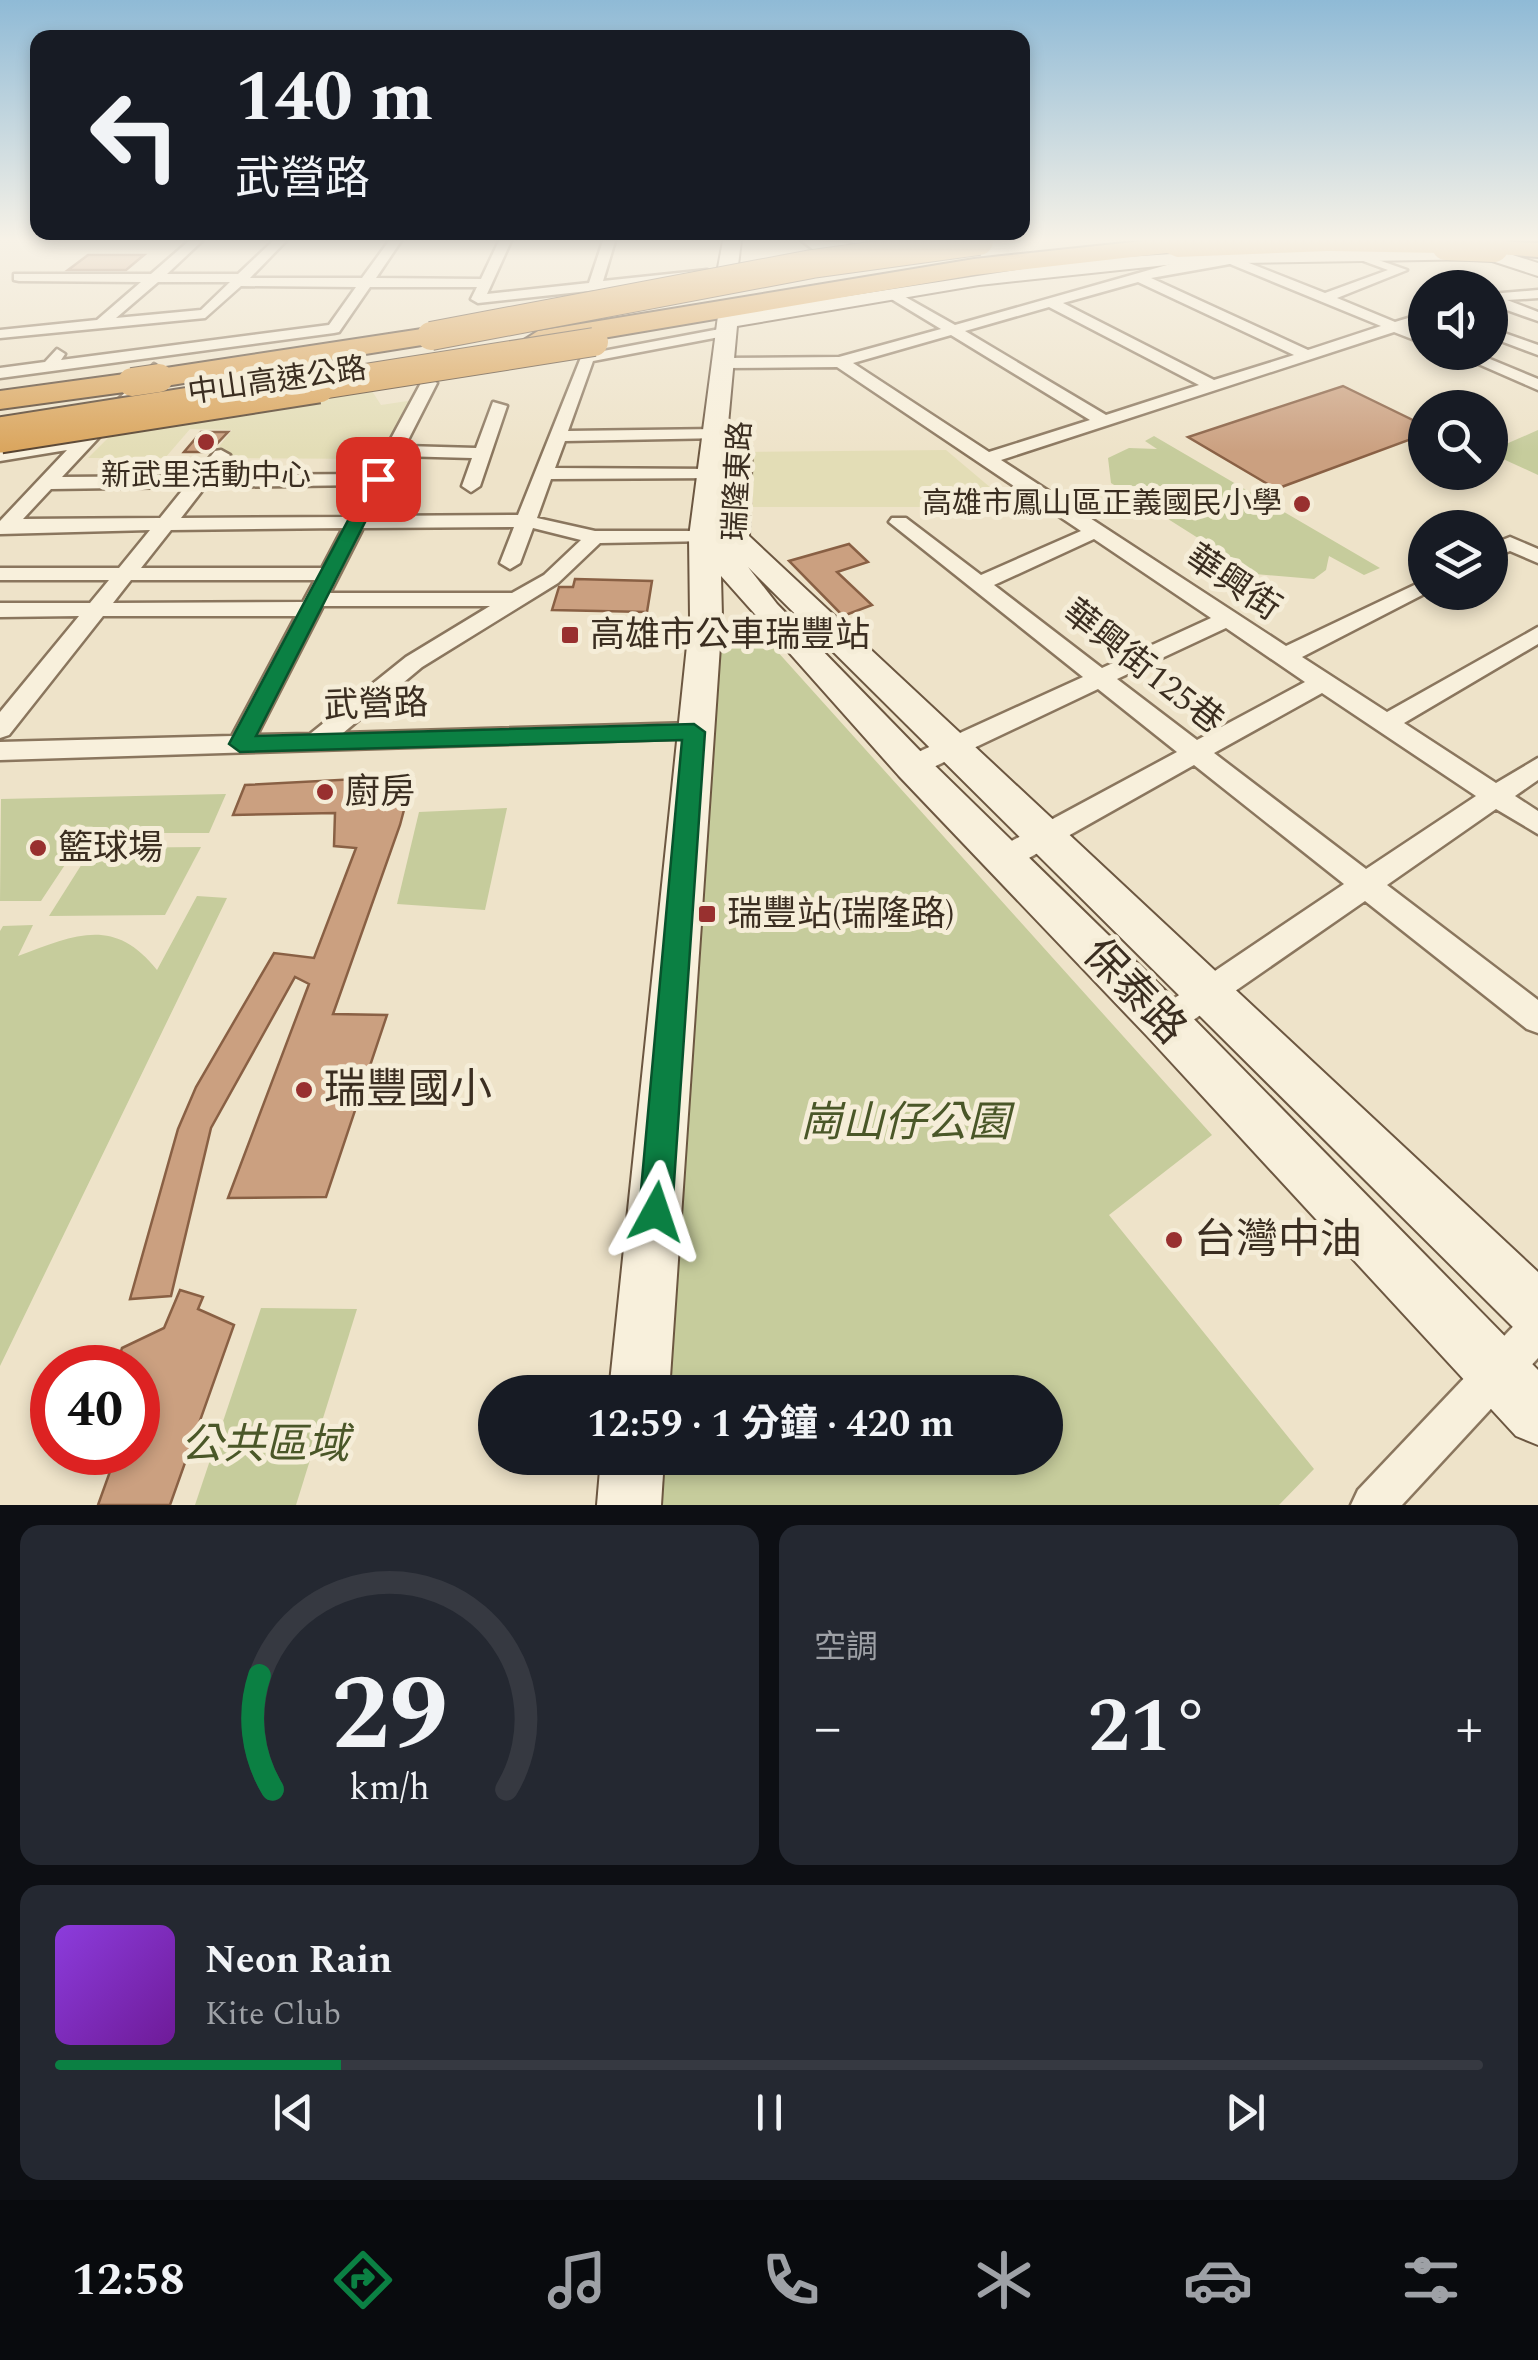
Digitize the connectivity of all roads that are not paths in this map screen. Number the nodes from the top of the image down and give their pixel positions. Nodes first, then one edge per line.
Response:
1 (116, 311) edge
2 (208, 311) edge
3 (345, 311) edge
4 (562, 311) edge
5 (593, 311) edge
6 (668, 311) edge
7 (797, 311) edge
8 (921, 311) edge
9 (1021, 311) edge
10 (1067, 311) edge
11 (1211, 311) edge
12 (1359, 311) edge
13 (205, 314) junction
14 (269, 320) dead end
15 (1408, 322) edge
16 (732, 323) junction
17 (100, 325) junction
18 (1395, 326) junction
19 (70, 328) junction
20 (952, 330) junction
21 (1408, 332) edge
22 (0, 334) edge
23 (294, 334) junction
24 (431, 336) junction
25 (1508, 339) edge
26 (590, 350) junction
27 (1538, 350) edge
28 (1307, 355) junction
29 (840, 362) junction
30 (734, 363) junction
31 (50, 366) junction
32 (1502, 370) edge
33 (0, 373) edge
34 (429, 383) dead end
35 (141, 385) junction
36 (1538, 385) edge
37 (1213, 386) junction
38 (0, 400) edge
39 (499, 406) dead end
40 (0, 420) edge
41 (1104, 421) junction
42 (717, 434) junction
43 (0, 435) edge
44 (556, 436) junction
45 (86, 442) junction
46 (393, 451) junction
47 (482, 452) junction
48 (221, 455) dead end
49 (0, 456) edge
50 (986, 460) junction
51 (544, 473) junction
52 (714, 474) junction
53 (378, 479) junction
54 (199, 482) junction
55 (48, 483) junction
56 (471, 486) dead end
57 (358, 521) junction
58 (526, 521) junction
59 (166, 522) junction
60 (899, 522) dead end
61 (4, 528) edge
62 (1096, 530) junction
63 (595, 537) junction
64 (1508, 544) edge
65 (1538, 557) edge
66 (510, 563) dead end
67 (734, 564) junction
68 (0, 574) edge
69 (125, 574) junction
70 (329, 574) junction
71 (979, 584) junction
72 (1408, 594) edge
73 (520, 600) junction
74 (314, 604) junction
75 (96, 609) junction
76 (0, 610) edge
77 (706, 617) junction
78 (1227, 619) junction
79 (1538, 634) edge
80 (1285, 656) junction
81 (1100, 678) junction
82 (1323, 682) junction
83 (1386, 723) junction
84 (0, 729) edge
85 (694, 732) junction
86 (316, 742) junction
87 (240, 744) junction
88 (0, 751) edge
89 (1195, 752) junction
90 (931, 756) junction
91 (1538, 767) edge
92 (1496, 796) junction
93 (1538, 824) edge
94 (1043, 836) junction
95 (1003, 858) junction
96 (1366, 885) junction
97 (1206, 994) junction
98 (1538, 1019) edge
99 (1165, 1022) junction
100 (1538, 1312) edge
101 (1538, 1330) edge
102 (1496, 1372) junction
103 (640, 1375) edge
104 (1538, 1414) edge
105 (632, 1475) edge
106 (629, 1505) edge
107 (1372, 1505) edge

1 - 17 street
2 - 13 street
3 - 23 street
4 - 24 highway, bridge
5 - 24 highway, 中山高速公路
6 - 35 highway, 中山高速公路
7 - 16 street
8 - 20 street
9 - 20 street
10 - 37 street
11 - 28 street
12 - 18 street
13 - 17 street
13 - 35 street
14 - 23 street
15 - 18 street
16 - 26 highway
16 - 30 street, 瑞隆東路
17 - 19 street
18 - 21 street
18 - 28 street
19 - 22 street
19 - 31 street
20 - 29 street
20 - 41 street
23 - 35 street
24 - 35 highway, 中山高速公路
25 - 27 street
26 - 43 highway, bridge
26 - 44 street
28 - 37 street
29 - 30 street
29 - 50 street, 華興街
30 - 42 street, 瑞隆東路
30 - 67 street, 瑞隆東路
31 - 33 street
31 - 35 street
32 - 36 street
34 - 46 street
35 - 38 highway, 中山高速公路
35 - 40 highway, 中山高速公路
35 - 45 street
37 - 41 street
39 - 47 street
41 - 50 street
42 - 44 street
42 - 52 street, 瑞隆東路
44 - 51 street
45 - 49 street
45 - 55 street
46 - 47 street
46 - 53 street
47 - 56 street
48 - 54 street
50 - 62 street, 華興街
51 - 52 street
51 - 58 street
52 - 67 street, 瑞隆東路
53 - 54 street
53 - 57 street
54 - 55 street
54 - 59 street
55 - 61 street
57 - 58 street
57 - 59 street
57 - 70 street
58 - 63 street
58 - 66 street
59 - 61 street
59 - 69 street
60 - 71 street
62 - 71 street, 華興街125巷
62 - 78 street, 華興街
63 - 67 street
63 - 73 street
64 - 65 street
67 - 77 street
67 - 77 street
67 - 90 street, 保泰路
68 - 69 street
69 - 70 street
69 - 75 street
70 - 74 street
71 - 81 street, 華興街125巷
72 - 80 street
73 - 74 street
73 - 86 street
74 - 75 street
74 - 87 street
75 - 76 street
75 - 84 street
77 - 85 street
78 - 80 street, 華興街
78 - 81 street
79 - 83 street
80 - 82 street, 華興街
81 - 89 street, 華興街125巷
81 - 90 street
82 - 83 street, 華興街
82 - 89 street
83 - 92 street, 華興街
85 - 86 street, 武營路
85 - 103 street
86 - 87 street, 武營路
87 - 88 street, 武營路
89 - 94 street
89 - 96 street, 華興街125巷
90 - 94 street, 保泰路
90 - 95 street, 保泰路
91 - 92 street
92 - 93 street, 華興街
92 - 96 street
94 - 95 street
94 - 97 street, 保泰路
95 - 99 street, 保泰路
96 - 97 street
96 - 98 street, 華興街125巷
97 - 99 street
97 - 100 street, 保泰路
99 - 102 street, 保泰路
101 - 102 street
102 - 104 street, 保泰路
102 - 107 street
105 - 106 street

